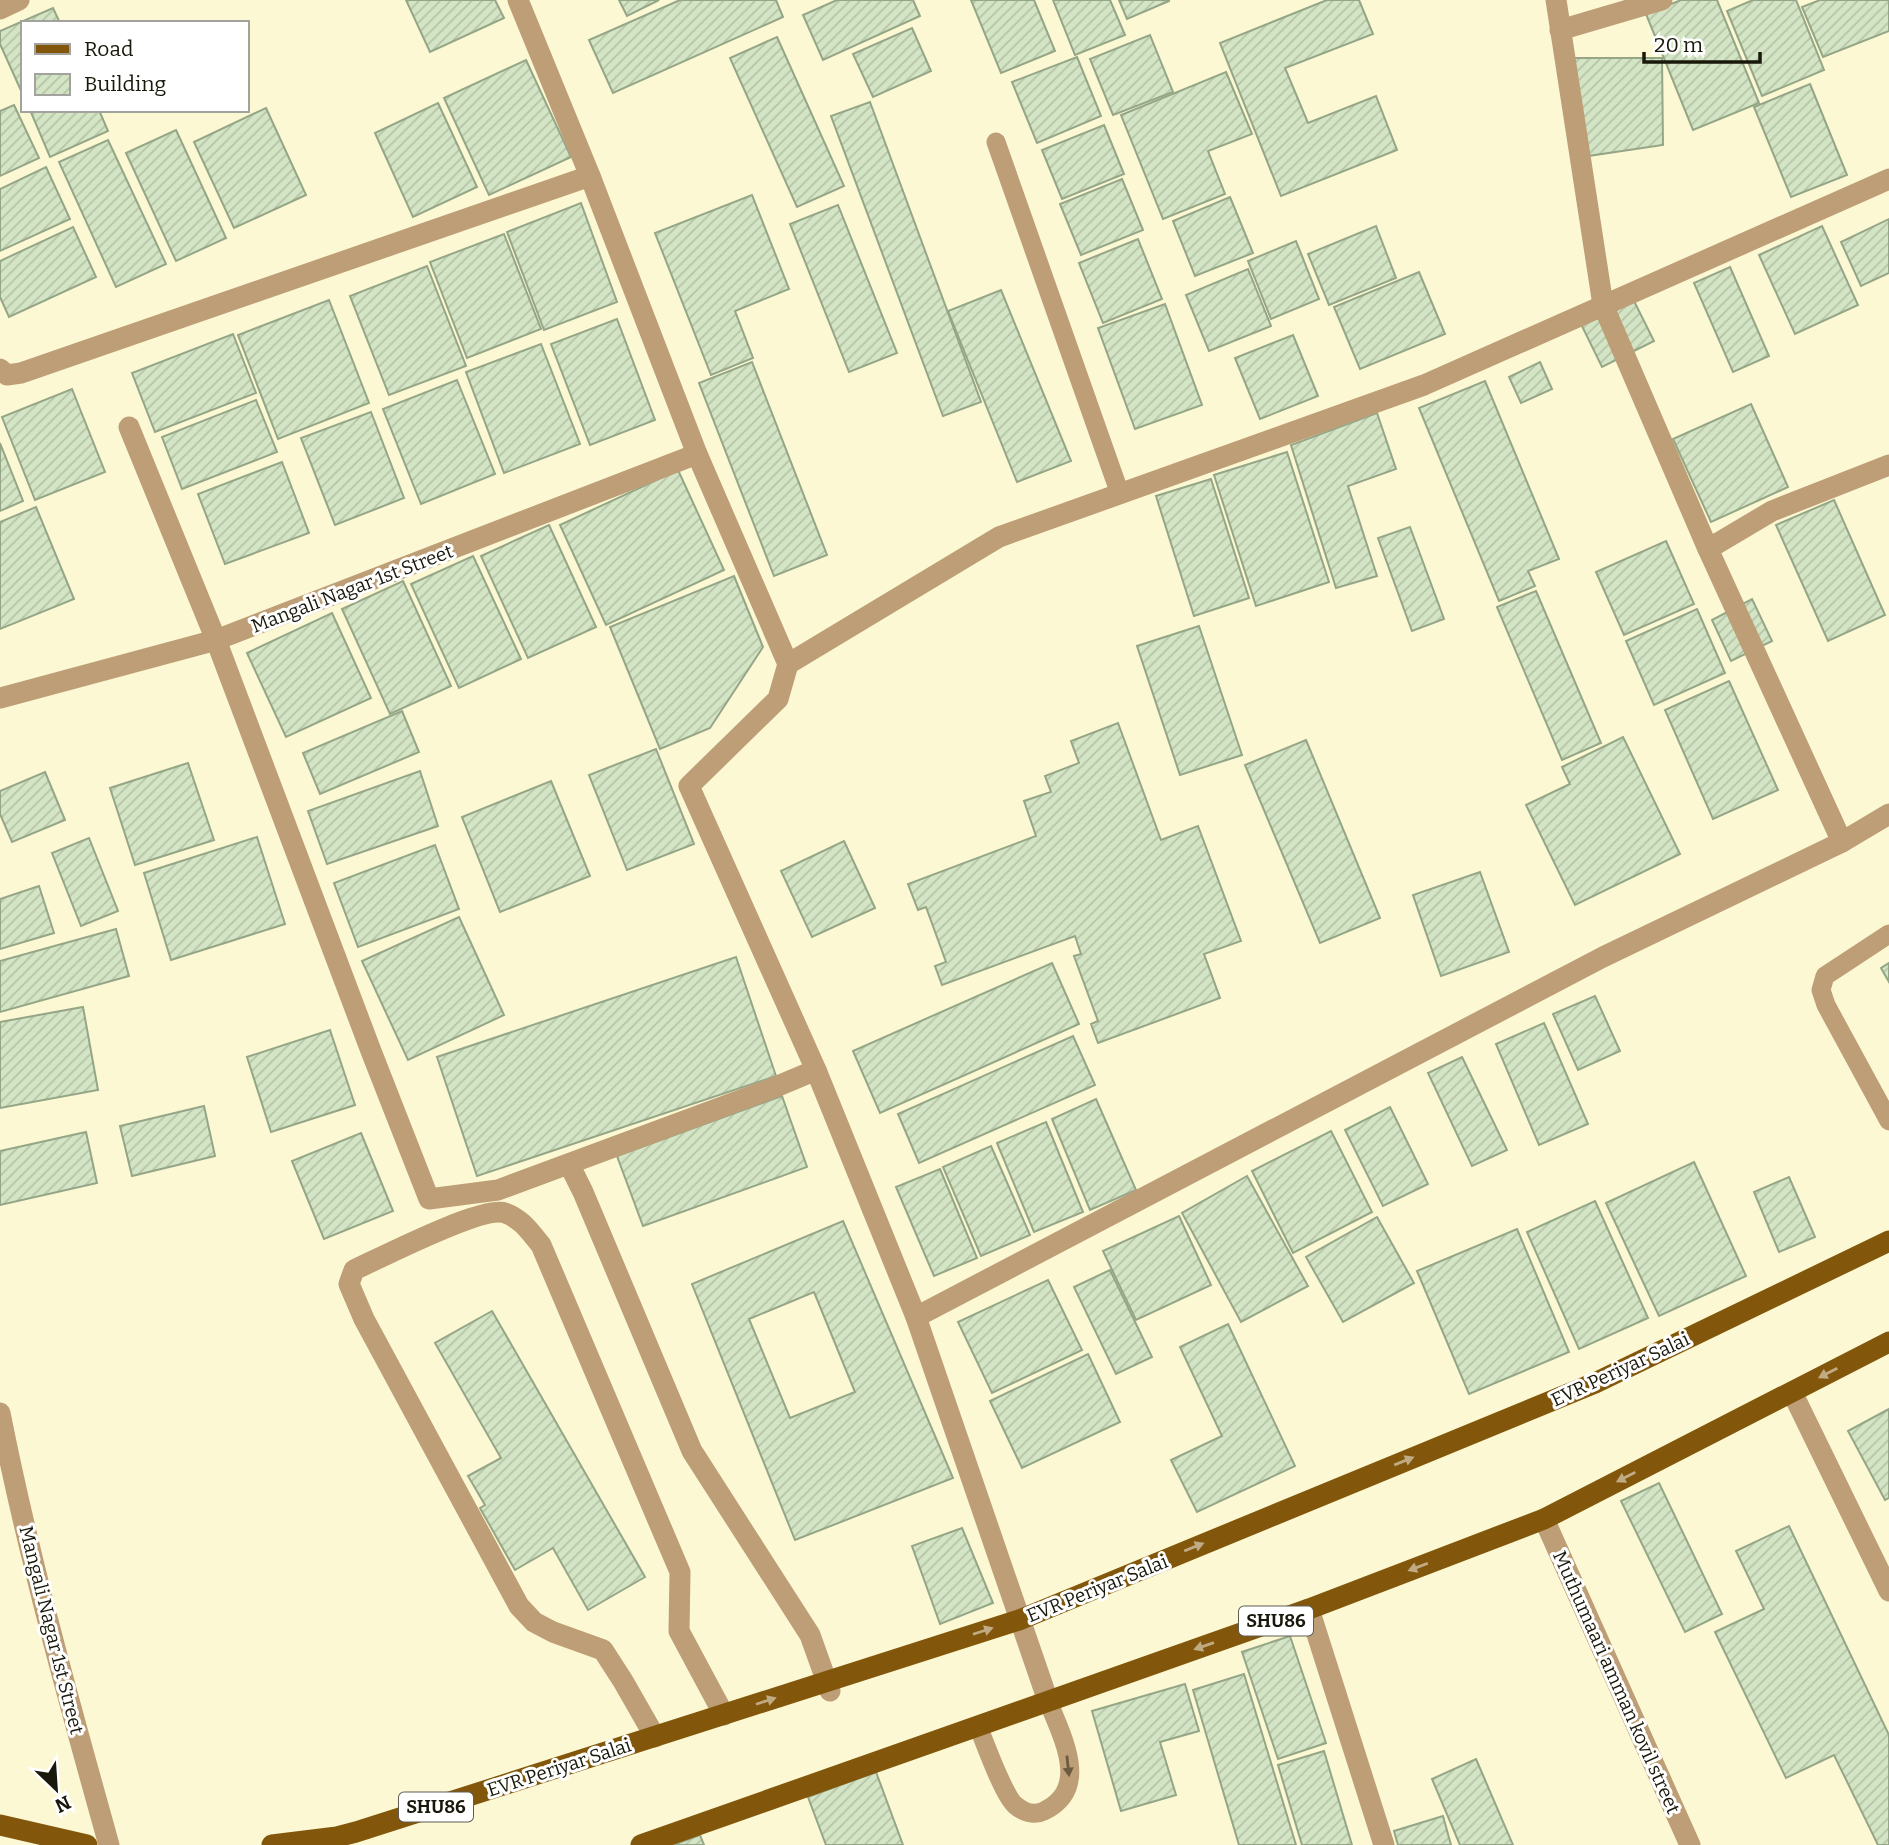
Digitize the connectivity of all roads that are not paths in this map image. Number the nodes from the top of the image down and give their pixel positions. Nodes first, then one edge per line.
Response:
1 (19, 0) edge
2 (518, 0) edge
3 (1556, 0) edge
4 (1662, 0) edge
5 (0, 9) edge
6 (1560, 30) junction
7 (996, 142) dead end
8 (590, 176) junction
9 (1889, 179) edge
10 (1603, 305) junction
11 (0, 369) edge
12 (130, 427) dead end
13 (697, 454) junction
14 (1889, 465) edge
15 (1120, 494) junction
16 (1708, 549) junction
17 (216, 640) junction
18 (788, 664) junction
19 (0, 698) edge
20 (1889, 814) edge
21 (1842, 842) junction
22 (1889, 934) edge
23 (816, 1070) junction
24 (1889, 1121) edge
25 (569, 1164) junction
26 (1889, 1241) edge
27 (916, 1317) junction
28 (1889, 1342) edge
29 (1792, 1392) junction
30 (0, 1413) edge
31 (1544, 1519) junction
32 (1889, 1591) edge
33 (1308, 1609) junction
34 (1019, 1620) junction
35 (828, 1686) junction
36 (1048, 1701) junction
37 (724, 1715) junction
38 (978, 1726) junction
39 (655, 1737) junction
40 (0, 1825) edge
41 (87, 1845) edge
42 (108, 1845) edge
43 (272, 1845) edge
44 (641, 1845) edge
45 (1384, 1845) edge
46 (1690, 1845) edge

1 - 5 street
2 - 8 street
3 - 6 street
4 - 6 street
6 - 10 street
7 - 15 lane
8 - 11 street
8 - 13 street
9 - 10 street
10 - 15 street
10 - 16 street
12 - 17 street
13 - 17 street, Mangali Nagar 1st Street
13 - 18 street
14 - 16 street
15 - 18 street
16 - 21 street
17 - 19 street, Mangali Nagar 1st Street
17 - 25 street
18 - 23 street
20 - 21 street
21 - 27 street
22 - 24 lane
23 - 25 street
23 - 27 street
25 - 35 street
34 -> 26 main road, EVR Periyar Salai / SHU86
27 - 34 street
28 -> 29 main road, SHU86
29 -> 31 main road, SHU86
29 - 32 street
30 - 42 street, Mangali Nagar 1st Street
31 -> 33 main road, SHU86
31 - 46 street, Muthumaari amman kovil street
33 -> 36 main road, SHU86
33 - 45 street
35 -> 34 main road, EVR Periyar Salai / SHU86
34 - 36 street
37 -> 35 main road, EVR Periyar Salai / SHU86
36 - 38 main road, SHU86
36 -> 38 lane
37 - 39 main road, EVR Periyar Salai / SHU86
37 - 39 street
38 - 44 main road, SHU86
39 - 43 main road, EVR Periyar Salai / SHU86
40 - 41 main road

